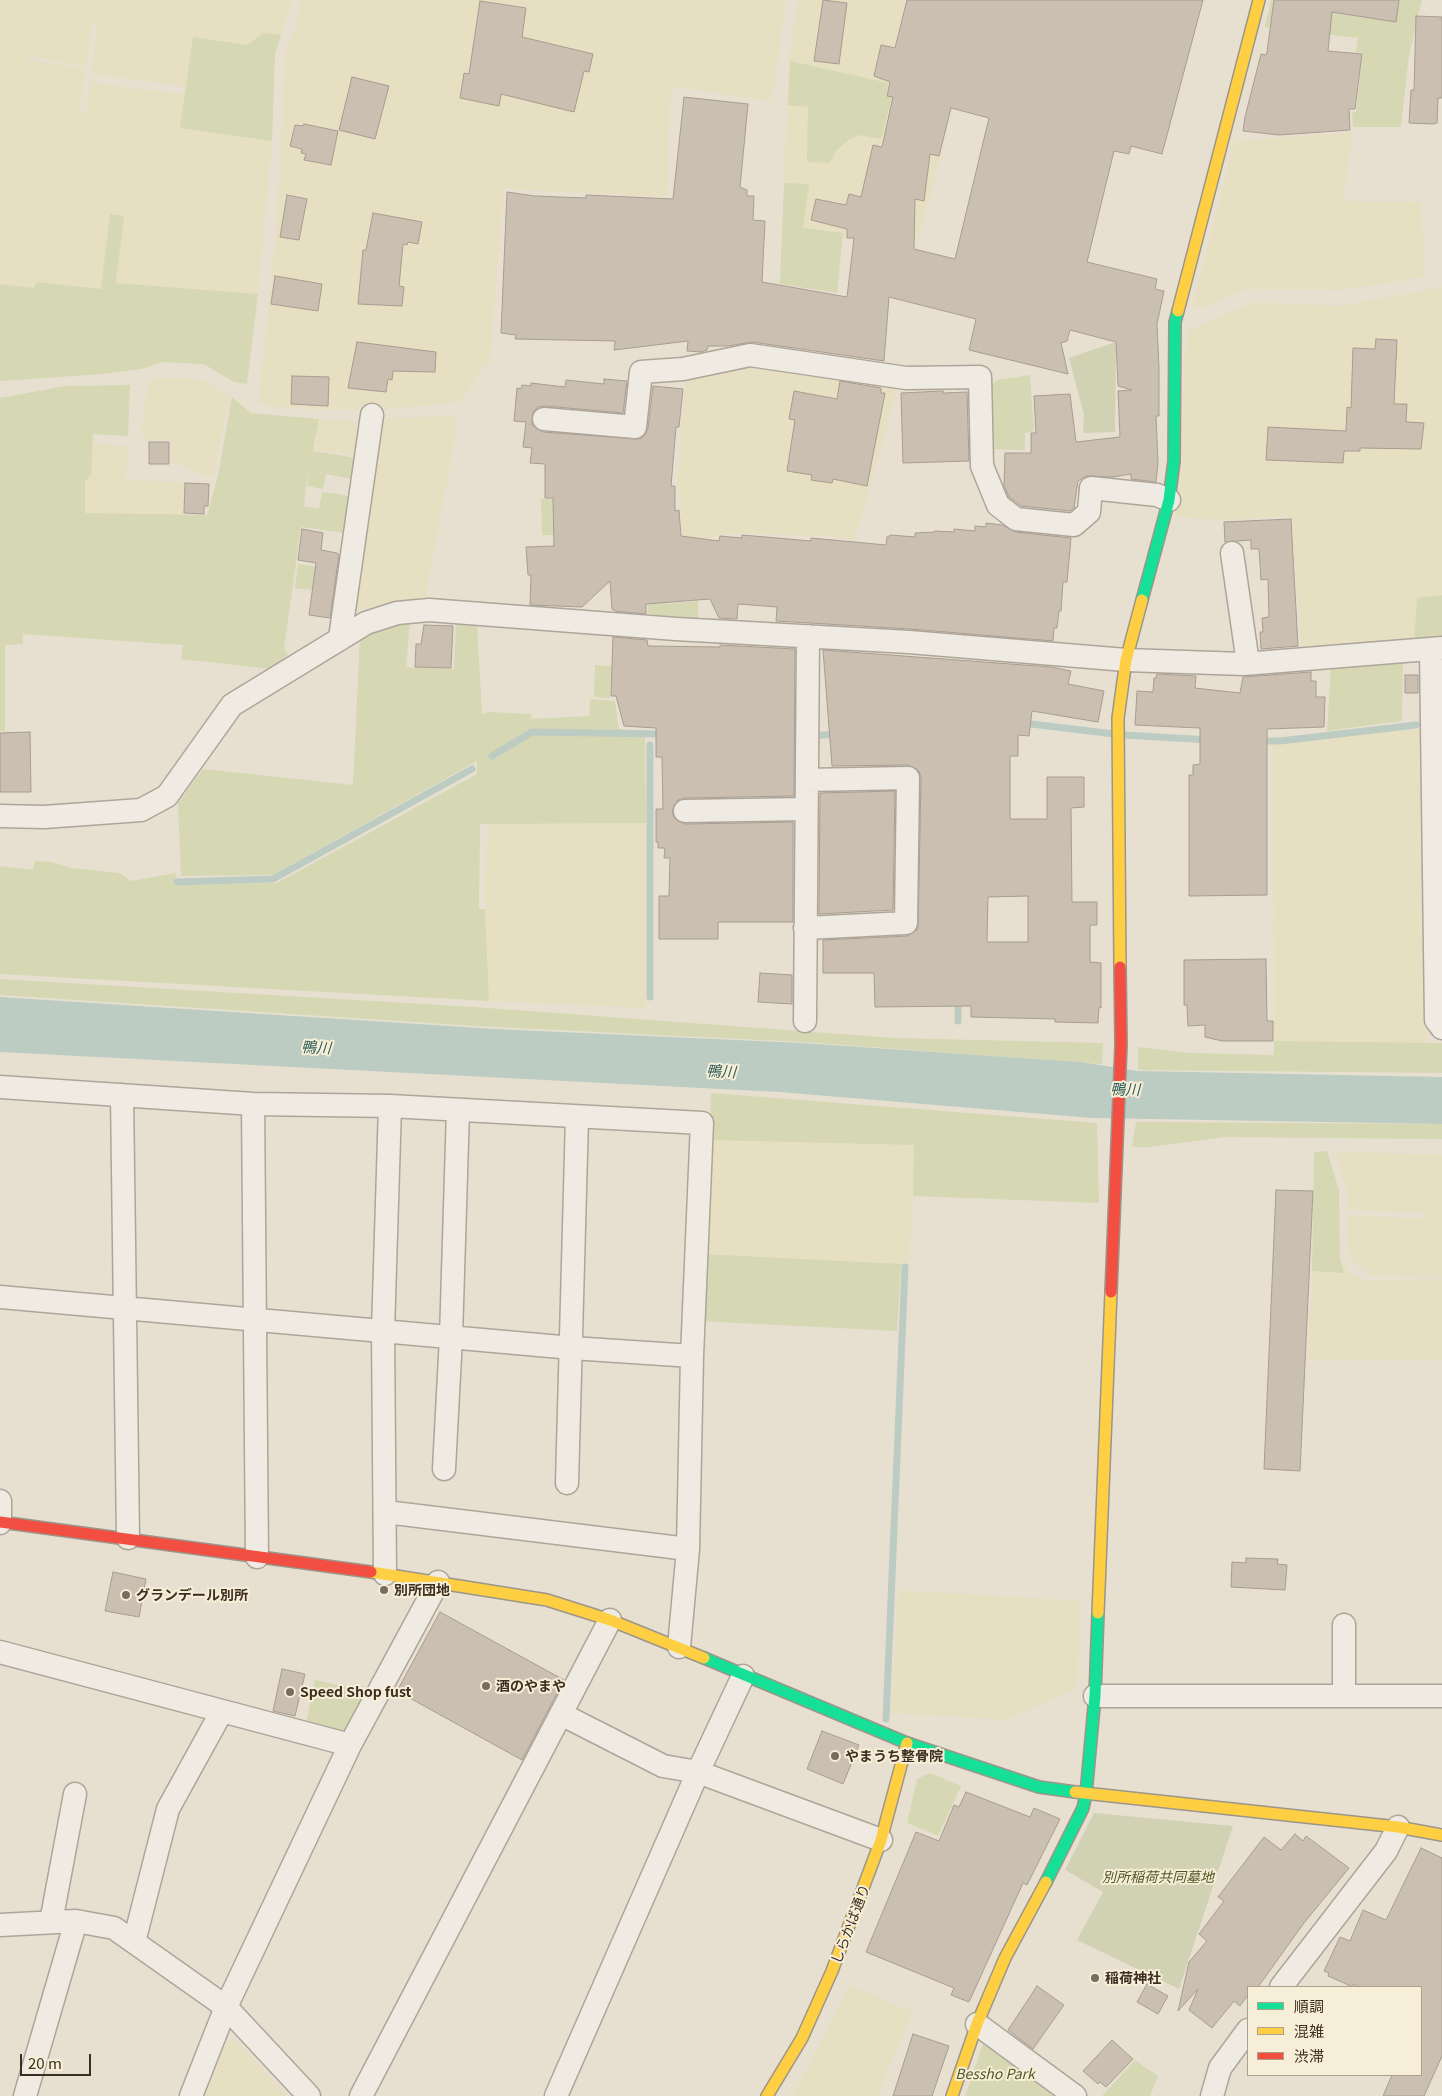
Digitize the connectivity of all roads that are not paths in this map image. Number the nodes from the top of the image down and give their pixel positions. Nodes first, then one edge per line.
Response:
1 (1259, 0) edge
2 (372, 415) dead end
3 (544, 419) dead end
4 (1169, 500) junction
5 (1232, 553) dead end
6 (808, 636) junction
7 (340, 638) junction
8 (1436, 649) edge
9 (1126, 660) junction
10 (1248, 664) junction
11 (807, 780) junction
12 (806, 809) junction
13 (685, 811) dead end
14 (0, 816) edge
15 (1438, 920) edge
16 (806, 928) junction
17 (805, 1022) dead end
18 (1442, 1028) edge
19 (0, 1087) edge
20 (122, 1095) junction
21 (253, 1104) junction
22 (390, 1106) junction
23 (458, 1110) junction
24 (577, 1117) junction
25 (0, 1296) edge
26 (127, 1308) junction
27 (257, 1320) junction
28 (383, 1331) junction
29 (451, 1337) junction
30 (572, 1348) junction
31 (692, 1356) junction
32 (444, 1469) dead end
33 (568, 1483) dead end
34 (0, 1502) edge
35 (386, 1512) junction
36 (0, 1522) edge
37 (128, 1538) junction
38 (688, 1549) junction
39 (257, 1556) junction
40 (384, 1574) junction
41 (438, 1582) junction
42 (610, 1620) junction
43 (1344, 1625) dead end
44 (679, 1647) junction
45 (0, 1652) edge
46 (743, 1676) junction
47 (1095, 1696) junction
48 (1344, 1696) junction
49 (1442, 1696) edge
50 (222, 1711) junction
51 (562, 1714) junction
52 (907, 1743) junction
53 (350, 1745) junction
54 (698, 1772) junction
55 (75, 1794) dead end
56 (1086, 1794) junction
57 (1398, 1827) junction
58 (1442, 1835) edge
59 (881, 1840) junction
60 (76, 1920) junction
61 (51, 1922) junction
62 (0, 1925) edge
63 (134, 1942) junction
64 (1282, 1986) edge
65 (226, 2007) junction
66 (977, 2024) junction
67 (1247, 2031) edge
68 (25, 2096) edge
69 (191, 2096) edge
70 (309, 2096) edge
71 (361, 2096) edge
72 (556, 2096) edge
73 (767, 2096) edge
74 (952, 2096) edge
75 (1075, 2096) edge
76 (1212, 2096) edge

1 - 4 street
2 - 7 street
3 - 4 street
4 - 9 street
5 - 10 street
6 - 7 street
6 - 9 street
6 - 11 street
7 - 14 street
8 - 10 street
8 - 15 street
9 - 10 street
9 - 47 street
11 - 12 street
11 - 16 street
12 - 13 street
12 - 16 street
15 - 18 street
16 - 17 street
19 - 20 street
20 - 21 street
20 - 26 street
21 - 22 street
21 - 27 street
22 - 23 street
22 - 28 street
23 - 24 street
23 - 29 street
24 - 30 street
24 - 31 street
25 - 26 street
26 - 27 street
26 - 37 street
27 - 28 street
27 - 39 street
28 - 29 street
28 - 35 street
29 - 30 street
29 - 32 street
30 - 31 street
30 - 33 street
31 - 38 street
34 - 36 street
35 - 38 street
35 - 40 street
36 - 37 street
37 - 39 street
38 - 44 street
39 - 40 street
40 - 41 street
41 - 42 street
41 - 53 street
42 - 44 street
42 - 51 street
43 - 48 street
44 - 46 street
45 - 50 street
46 - 52 street
46 - 54 street
47 - 48 street
47 - 56 street
48 - 49 street
50 - 53 street
50 - 63 street
51 - 54 street
51 - 71 street
52 - 56 street
52 - 59 street, しらかば通り
53 - 65 street
54 - 59 street
54 - 72 street
55 - 61 street
56 - 57 street
56 - 66 street
57 - 58 street
57 - 64 street
59 - 73 street, しらかば通り
60 - 61 street
60 - 63 street
60 - 68 street
61 - 62 street
63 - 65 street
65 - 69 street
65 - 70 street
66 - 74 street
66 - 75 street
67 - 76 street

